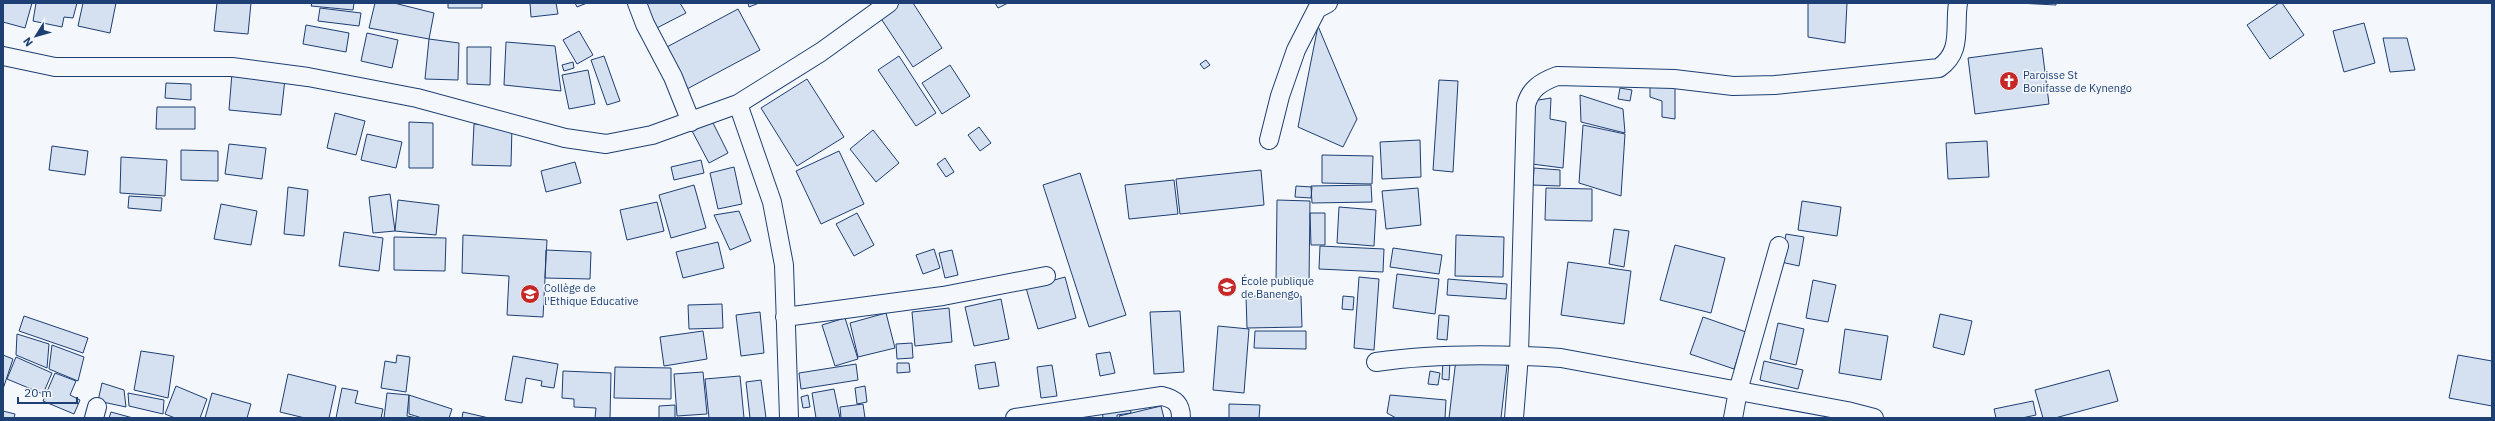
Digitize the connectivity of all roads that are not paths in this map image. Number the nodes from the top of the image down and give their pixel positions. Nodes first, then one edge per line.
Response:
1 (637, 3) edge
2 (890, 3) edge
3 (1958, 3) edge
4 (1320, 5) edge
5 (3, 56) edge
6 (738, 104) junction
7 (691, 122) junction
8 (1269, 140) dead end
9 (1779, 246) dead end
10 (1046, 276) dead end
11 (785, 317) junction
12 (1519, 355) junction
13 (1376, 362) dead end
14 (1738, 391) junction
15 (789, 418) edge
16 (1015, 418) edge
17 (1181, 418) edge
18 (1514, 418) edge
19 (1733, 418) edge
20 (1874, 418) edge

1 - 7 street
2 - 6 street
3 - 12 street
4 - 8 street
5 - 7 street
6 - 7 street
6 - 11 street
9 - 14 street
10 - 11 street
11 - 15 street
12 - 13 street
12 - 14 street
12 - 18 street
14 - 19 street
14 - 20 street
16 - 17 street

